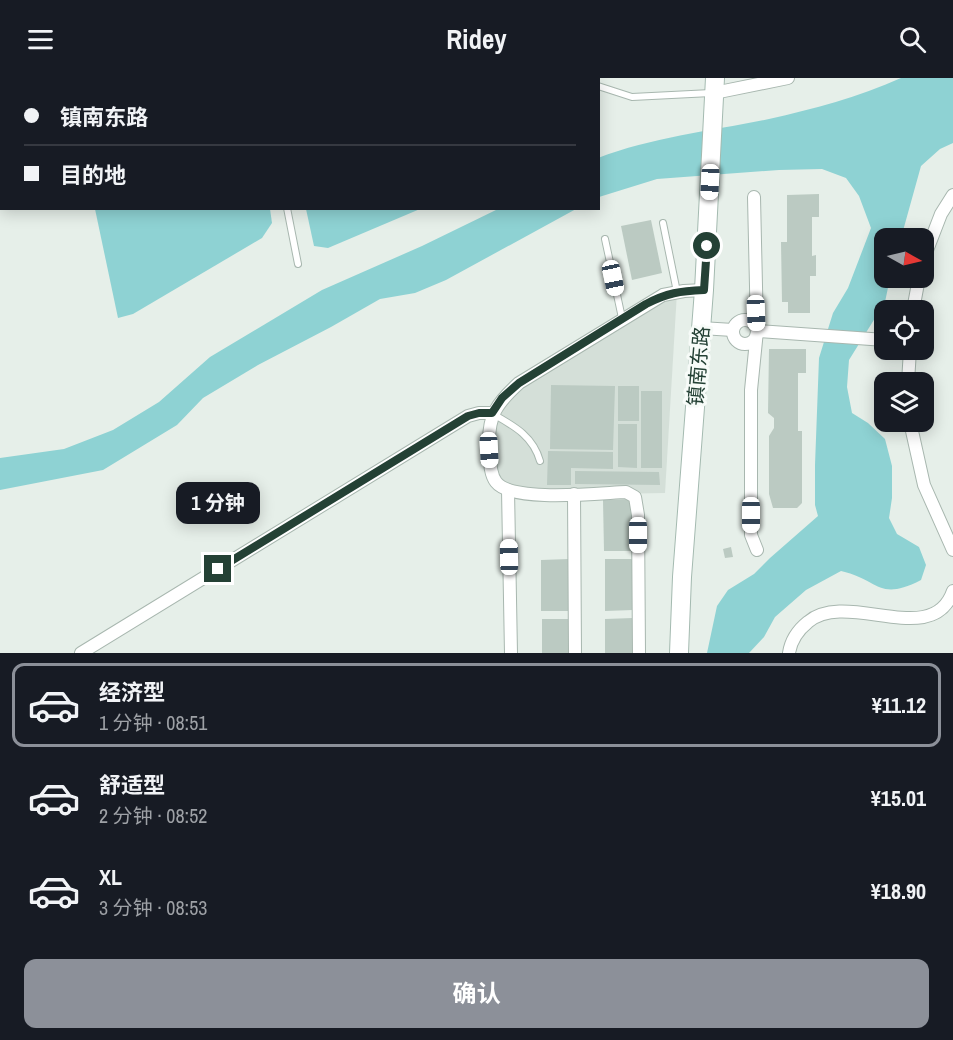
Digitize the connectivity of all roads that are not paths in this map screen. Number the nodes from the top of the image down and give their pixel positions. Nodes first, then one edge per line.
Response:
1 (788, 78) edge
2 (600, 87) edge
3 (714, 91) edge
4 (953, 195) edge
5 (754, 197) dead end
6 (287, 210) edge
7 (663, 223) dead end
8 (934, 232) edge
9 (605, 239) dead end
10 (298, 264) dead end
11 (704, 290) junction
12 (677, 292) junction
13 (622, 318) junction
14 (701, 328) junction
15 (733, 330) junction
16 (757, 331) junction
17 (874, 339) edge
18 (492, 413) junction
19 (912, 432) edge
20 (540, 461) dead end
21 (508, 490) junction
22 (574, 494) junction
23 (757, 550) dead end
24 (953, 550) edge
25 (953, 591) edge
26 (81, 653) edge
27 (511, 653) edge
28 (575, 653) edge
29 (639, 653) edge
30 (679, 653) edge
31 (789, 653) edge

1 - 3 street
2 - 3 lane
3 - 11 street, 镇南东路
4 - 8 street
5 - 16 street
6 - 10 lane
7 - 12 lane
9 - 13 lane
11 - 12 street
11 - 14 street, 镇南东路
12 - 13 street
13 - 18 street
14 - 15 street
14 - 30 street, 镇南东路
15 - 16 street
15 - 16 street
16 - 17 street
16 - 23 street
18 - 20 lane
18 - 21 street
18 - 26 street
19 - 24 street
21 - 22 street
21 - 27 street
22 - 28 street
22 - 29 street
25 - 31 street

